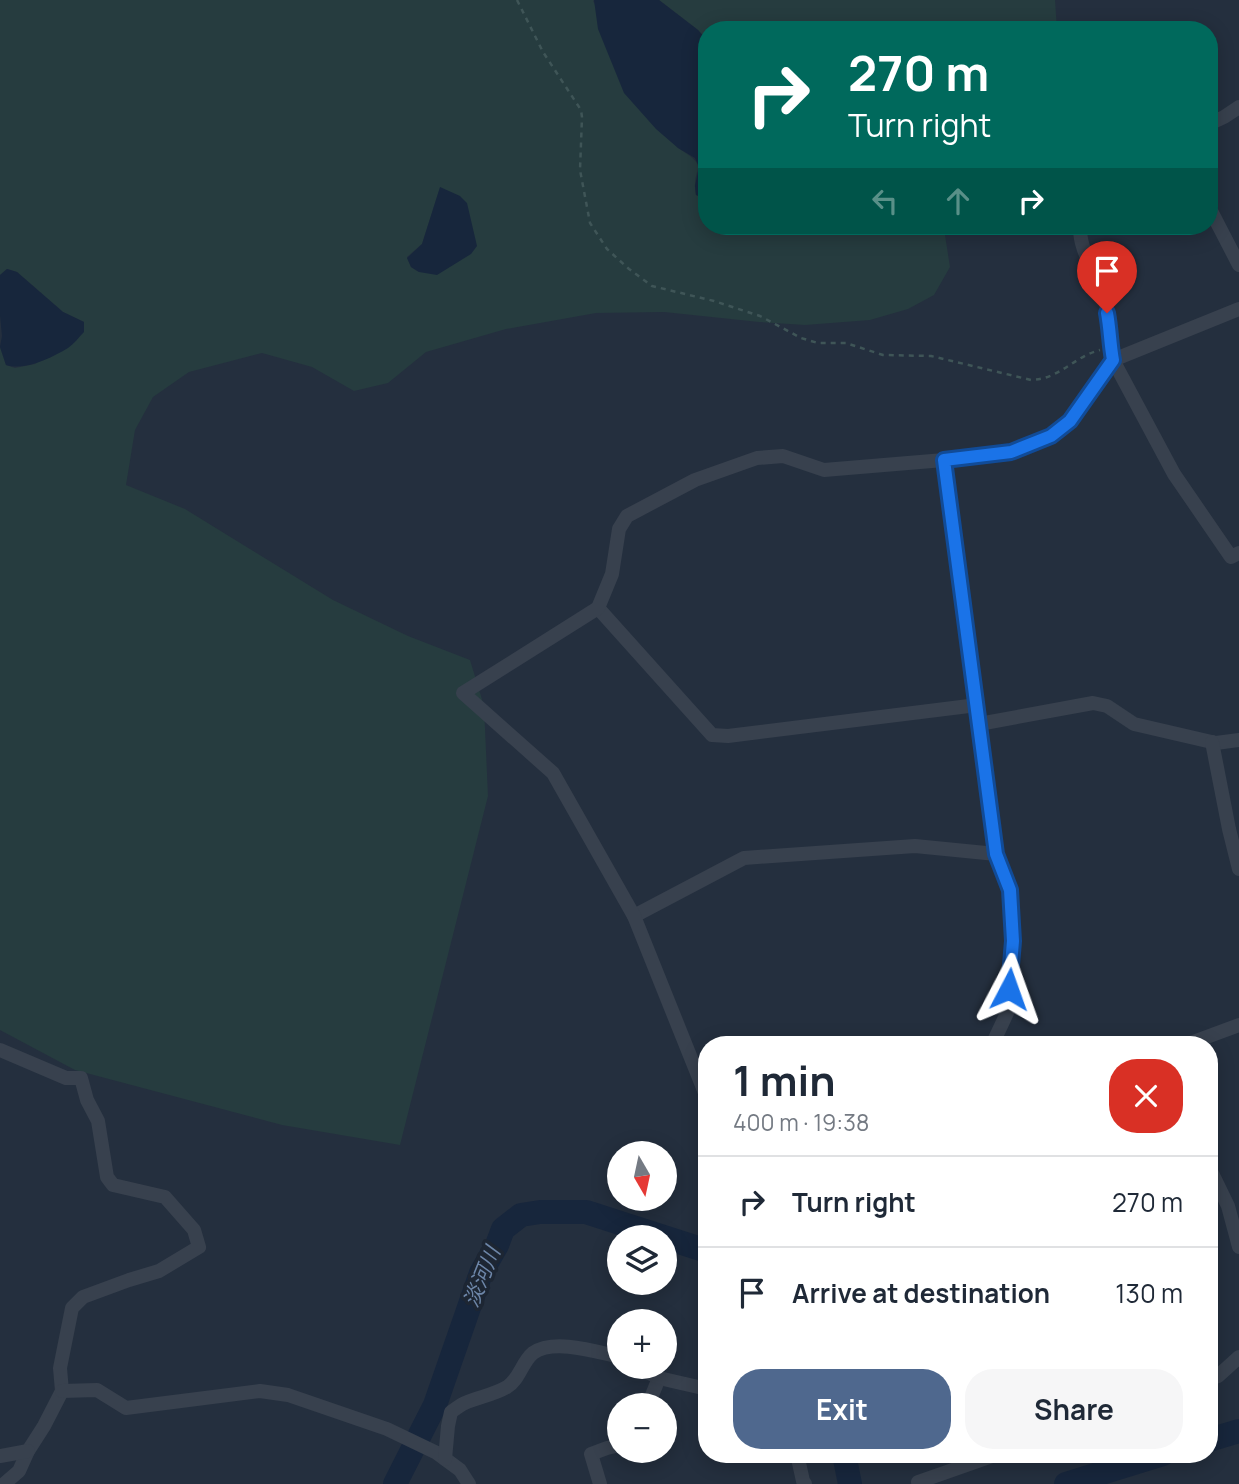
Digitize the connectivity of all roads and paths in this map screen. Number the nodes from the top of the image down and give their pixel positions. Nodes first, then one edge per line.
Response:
1 (517, 0) edge
2 (1239, 107) edge
3 (1218, 120) edge
4 (1218, 224) edge
5 (1079, 235) edge
6 (1239, 265) edge
7 (1239, 309) edge
8 (1112, 354) junction
9 (944, 460) junction
10 (1239, 552) edge
11 (598, 608) junction
12 (977, 705) junction
13 (979, 724) junction
14 (1239, 740) edge
15 (1212, 742) junction
16 (996, 854) junction
17 (1239, 869) edge
18 (634, 916) junction
19 (1239, 1025) edge
20 (996, 1036) edge
21 (1209, 1036) edge
22 (0, 1050) edge
23 (698, 1076) edge
24 (1218, 1185) edge
25 (1239, 1247) edge
26 (607, 1354) edge
27 (1239, 1357) edge
28 (1218, 1376) edge
29 (663, 1379) edge
30 (698, 1387) edge
31 (62, 1391) junction
32 (607, 1448) edge
33 (28, 1451) junction
34 (0, 1455) edge
35 (441, 1456) junction
36 (799, 1463) edge
37 (972, 1463) edge
38 (918, 1482) edge
39 (4, 1484) edge
40 (469, 1484) edge
41 (600, 1484) edge
42 (805, 1484) edge

1 - 8 path
2 - 3 street
4 - 6 street
5 - 8 street
7 - 8 street
8 - 9 street
8 - 10 street
9 - 11 street
9 - 12 street
11 - 12 street
11 - 18 street
12 - 13 street
13 - 15 street
13 - 16 street
14 - 15 street
15 - 17 street
16 - 18 street
16 - 20 street
18 - 23 street
19 - 21 street
22 - 31 street
24 - 25 street
26 - 35 street
27 - 28 street
29 - 30 street
31 - 33 street
31 - 35 street
32 - 41 street
33 - 34 street
33 - 39 street
35 - 40 street
36 - 42 street
37 - 38 street

